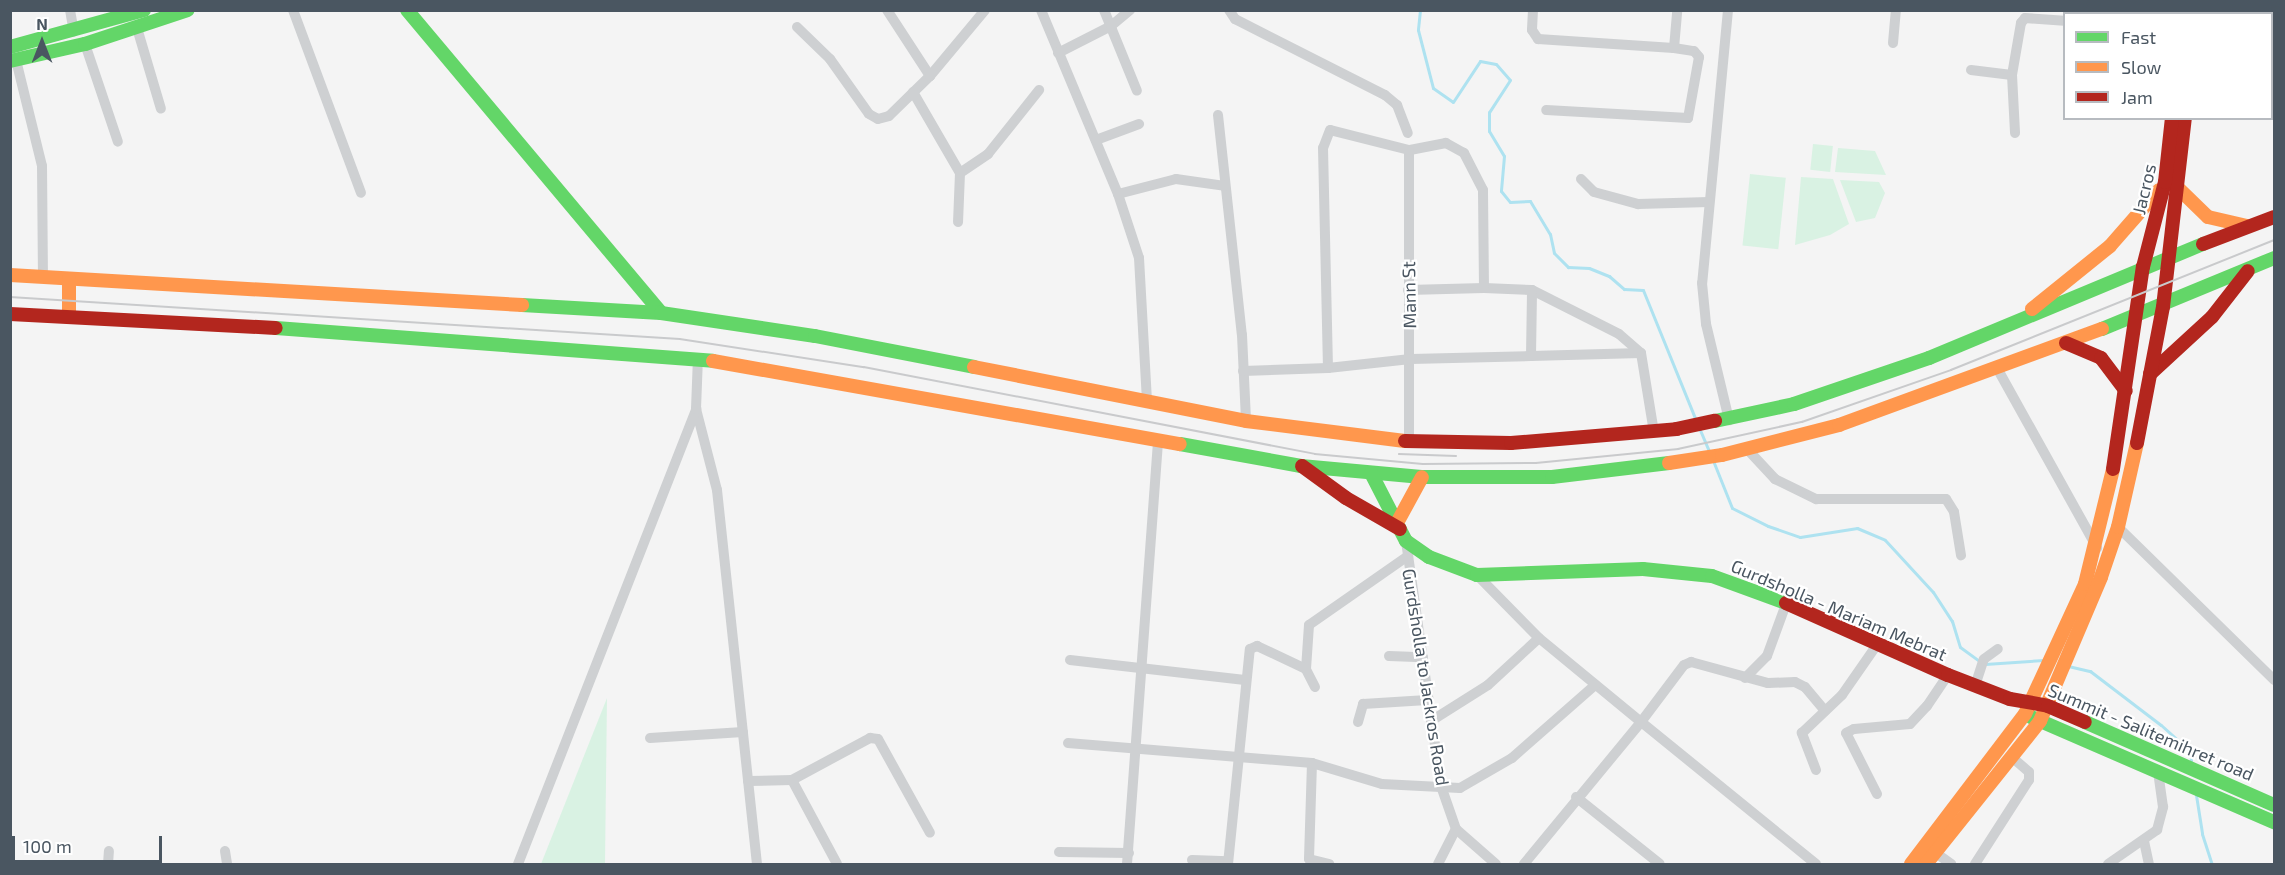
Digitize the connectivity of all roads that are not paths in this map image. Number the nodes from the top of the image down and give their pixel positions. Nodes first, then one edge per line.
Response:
1 (70, 10) edge
2 (144, 10) edge
3 (188, 10) edge
4 (292, 10) edge
5 (407, 10) edge
6 (886, 10) edge
7 (985, 10) edge
8 (1041, 10) edge
9 (1104, 10) edge
10 (1130, 10) edge
11 (1229, 10) edge
12 (1533, 10) edge
13 (1677, 10) edge
14 (1728, 10) edge
15 (1896, 10) edge
16 (2063, 21) edge
17 (130, 25) junction
18 (1111, 26) junction
19 (797, 27) dead end
20 (74, 32) junction
21 (1893, 43) dead end
22 (85, 44) junction
23 (10, 46) edge
24 (1674, 48) junction
25 (1058, 53) junction
26 (13, 61) edge
27 (1971, 70) dead end
28 (2012, 75) junction
29 (930, 76) junction
30 (1039, 90) dead end
31 (1137, 91) dead end
32 (913, 92) junction
33 (161, 109) dead end
34 (1546, 110) dead end
35 (1218, 115) dead end
36 (2172, 120) edge
37 (2185, 120) edge
38 (1139, 124) dead end
39 (2015, 133) dead end
40 (1408, 134) dead end
41 (1096, 140) junction
42 (117, 142) dead end
43 (1409, 150) junction
44 (960, 173) junction
45 (1581, 179) dead end
46 (2171, 185) junction
47 (1225, 186) junction
48 (361, 193) dead end
49 (1118, 194) junction
50 (1709, 202) junction
51 (2274, 217) edge
52 (958, 222) dead end
53 (2251, 227) junction
54 (2274, 258) edge
55 (2166, 259) junction
56 (2143, 267) junction
57 (2250, 268) junction
58 (10, 275) edge
59 (43, 277) junction
60 (69, 279) junction
61 (1484, 288) junction
62 (1408, 290) junction
63 (1532, 290) junction
64 (2163, 307) junction
65 (661, 313) junction
66 (10, 314) edge
67 (2138, 316) junction
68 (69, 317) junction
69 (2016, 322) junction
70 (2066, 343) junction
71 (1641, 352) junction
72 (1531, 356) junction
73 (698, 358) junction
74 (1411, 358) junction
75 (1997, 368) junction
76 (1328, 369) junction
77 (1243, 371) junction
78 (2150, 374) junction
79 (2126, 391) junction
80 (1147, 400) junction
81 (696, 409) junction
82 (1729, 420) junction
83 (1246, 421) junction
84 (1654, 432) junction
85 (1158, 441) junction
86 (1409, 441) junction
87 (1748, 450) junction
88 (1301, 466) junction
89 (1371, 473) junction
90 (1422, 477) junction
91 (2118, 527) junction
92 (1401, 531) junction
93 (2097, 548) junction
94 (1961, 555) dead end
95 (1408, 556) junction
96 (1478, 575) junction
97 (1786, 604) junction
98 (1539, 638) junction
99 (1876, 646) junction
100 (1998, 649) dead end
101 (1389, 656) dead end
102 (1423, 657) junction
103 (1070, 660) dead end
104 (1144, 666) junction
105 (1306, 669) junction
106 (1948, 675) junction
107 (1745, 678) junction
108 (1977, 679) junction
109 (1245, 680) junction
110 (2274, 680) edge
111 (1595, 685) junction
112 (1315, 687) dead end
113 (2010, 699) junction
114 (1427, 700) junction
115 (2032, 700) junction
116 (2048, 706) junction
117 (1825, 711) junction
118 (2025, 714) junction
119 (1431, 721) junction
120 (2040, 721) junction
121 (1358, 722) dead end
122 (1641, 722) junction
123 (743, 732) junction
124 (650, 738) dead end
125 (1068, 743) dead end
126 (1135, 748) junction
127 (1237, 756) junction
128 (2013, 758) junction
129 (1312, 763) junction
130 (1816, 770) dead end
131 (2158, 770) junction
132 (792, 780) junction
133 (748, 781) junction
134 (1441, 786) junction
135 (1877, 794) dead end
136 (1576, 797) junction
137 (2274, 805) edge
138 (2274, 822) edge
139 (1456, 829) junction
140 (930, 833) dead end
141 (2144, 841) junction
142 (109, 851) dead end
143 (225, 851) dead end
144 (1059, 852) dead end
145 (1129, 852) junction
146 (1936, 853) junction
147 (1192, 860) dead end
148 (1308, 862) edge
149 (1228, 863) edge
150 (108, 864) edge
151 (227, 864) edge
152 (518, 864) edge
153 (757, 864) edge
154 (837, 864) edge
155 (1127, 864) edge
156 (1329, 864) edge
157 (1438, 864) edge
158 (1496, 864) edge
159 (1524, 864) edge
160 (1660, 864) edge
161 (1816, 864) edge
162 (1911, 864) edge
163 (1926, 864) edge
164 (1951, 864) edge
165 (1975, 864) edge
166 (2108, 864) edge
167 (2149, 864) edge

1 - 20 street
2 - 17 main road
3 - 17 main road
4 - 48 street
5 - 65 main road
6 - 29 street
7 - 29 street
8 - 25 street
9 - 18 street
10 - 18 street
11 - 40 street
12 - 24 street
13 - 24 street
14 - 50 street
15 - 21 street
16 - 28 street
17 - 20 main road
17 - 22 main road
17 - 33 street
18 - 25 street
18 - 31 street
19 - 32 street
20 - 23 main road
22 - 26 main road
22 - 42 street
24 - 34 street
25 - 41 street
26 - 59 street
27 - 28 street
28 - 39 street
29 - 32 street
30 - 44 street
32 - 44 street
35 - 47 street
36 - 46 main road, Jacros
37 - 46 main road, Jacros
38 - 41 street
41 - 49 street
43 - 61 street
43 - 62 street, Mann St
43 - 76 street
44 - 52 street
45 - 50 street
46 - 53 main road
46 - 55 main road, Jacros
46 - 56 main road, Jacros
46 - 69 main road
47 - 49 street
47 - 77 street
49 - 80 street
50 - 82 street
51 - 53 main road
53 - 55 main road
54 - 57 main road
55 - 56 main road
55 - 64 main road, Jacros
56 - 67 main road, Jacros
56 - 69 main road
57 - 64 main road
57 - 78 main road
58 - 59 main road
59 - 60 main road
60 - 65 main road
60 - 68 main road
61 - 62 street
61 - 63 street
62 - 74 street, Mann St
63 - 71 street
63 - 72 street
64 - 67 main road
64 - 78 main road, Jacros
65 - 80 main road
66 - 68 main road
67 - 70 main road
67 - 79 main road, Jacros
68 - 73 main road
69 - 82 main road
70 - 75 main road
70 - 79 main road
71 - 72 street
71 - 84 street
72 - 74 street
73 - 81 street
73 - 85 main road
74 - 76 street
74 - 86 street, Mann St
75 - 87 main road
75 - 93 street
76 - 77 street
77 - 83 street
78 - 91 main road, Jacros
79 - 93 main road, Jacros
80 - 83 main road
81 - 123 street
81 - 152 street
82 - 84 main road
83 - 86 main road
84 - 86 main road
85 - 88 main road
85 - 104 street
87 - 90 main road
87 - 94 street
88 - 89 main road
88 - 92 main road, Gurdsholla - Mariam Mebrat
89 - 90 main road
89 - 92 main road
90 - 92 main road
91 - 110 street
91 - 116 main road, Jacros
92 - 95 street, Gurdsholla to Jackros Road
92 - 96 main road, Gurdsholla - Mariam Mebrat
93 - 115 main road, Jacros
95 - 102 street, Gurdsholla to Jackros Road
95 - 105 street
96 - 97 main road, Gurdsholla - Mariam Mebrat
96 - 98 street
97 - 99 main road, Gurdsholla - Mariam Mebrat
97 - 107 street
98 - 111 street
98 - 119 street
99 - 106 main road, Gurdsholla - Mariam Mebrat
99 - 117 street
100 - 108 street
101 - 102 street
102 - 114 street, Gurdsholla to Jackros Road
103 - 104 street
104 - 109 street
104 - 126 street
105 - 109 street
105 - 112 street
106 - 108 main road, Gurdsholla - Mariam Mebrat
106 - 135 street
107 - 117 street
107 - 122 street
108 - 113 main road, Gurdsholla - Mariam Mebrat
109 - 127 street
111 - 122 street
111 - 134 street
113 - 115 main road, Summit - Salitemihret road
113 - 118 main road
114 - 119 street, Gurdsholla to Jackros Road
114 - 121 street
115 - 116 main road, Summit - Salitemihret road
115 - 118 main road
116 - 120 main road
116 - 137 main road, Summit - Salitemihret road
117 - 130 street
118 - 120 main road
118 - 162 main road
119 - 134 street, Gurdsholla to Jackros Road
120 - 128 main road
120 - 131 main road
122 - 136 street
122 - 161 street
123 - 124 street
123 - 133 street
125 - 126 street
126 - 127 street
126 - 145 street
127 - 129 street
127 - 149 street
128 - 146 main road
128 - 165 street
129 - 134 street
129 - 148 street
131 - 138 main road
131 - 141 street
132 - 133 street
132 - 140 street
132 - 154 street
133 - 153 street
134 - 139 street, Gurdsholla to Jackros Road
136 - 159 street
136 - 160 street
139 - 157 street
139 - 158 street, Gurdsholla to Jackros Road
141 - 166 street
141 - 167 street
142 - 150 street
143 - 151 street
144 - 145 street
145 - 155 street
146 - 163 main road
146 - 164 street
147 - 149 street
148 - 156 street

